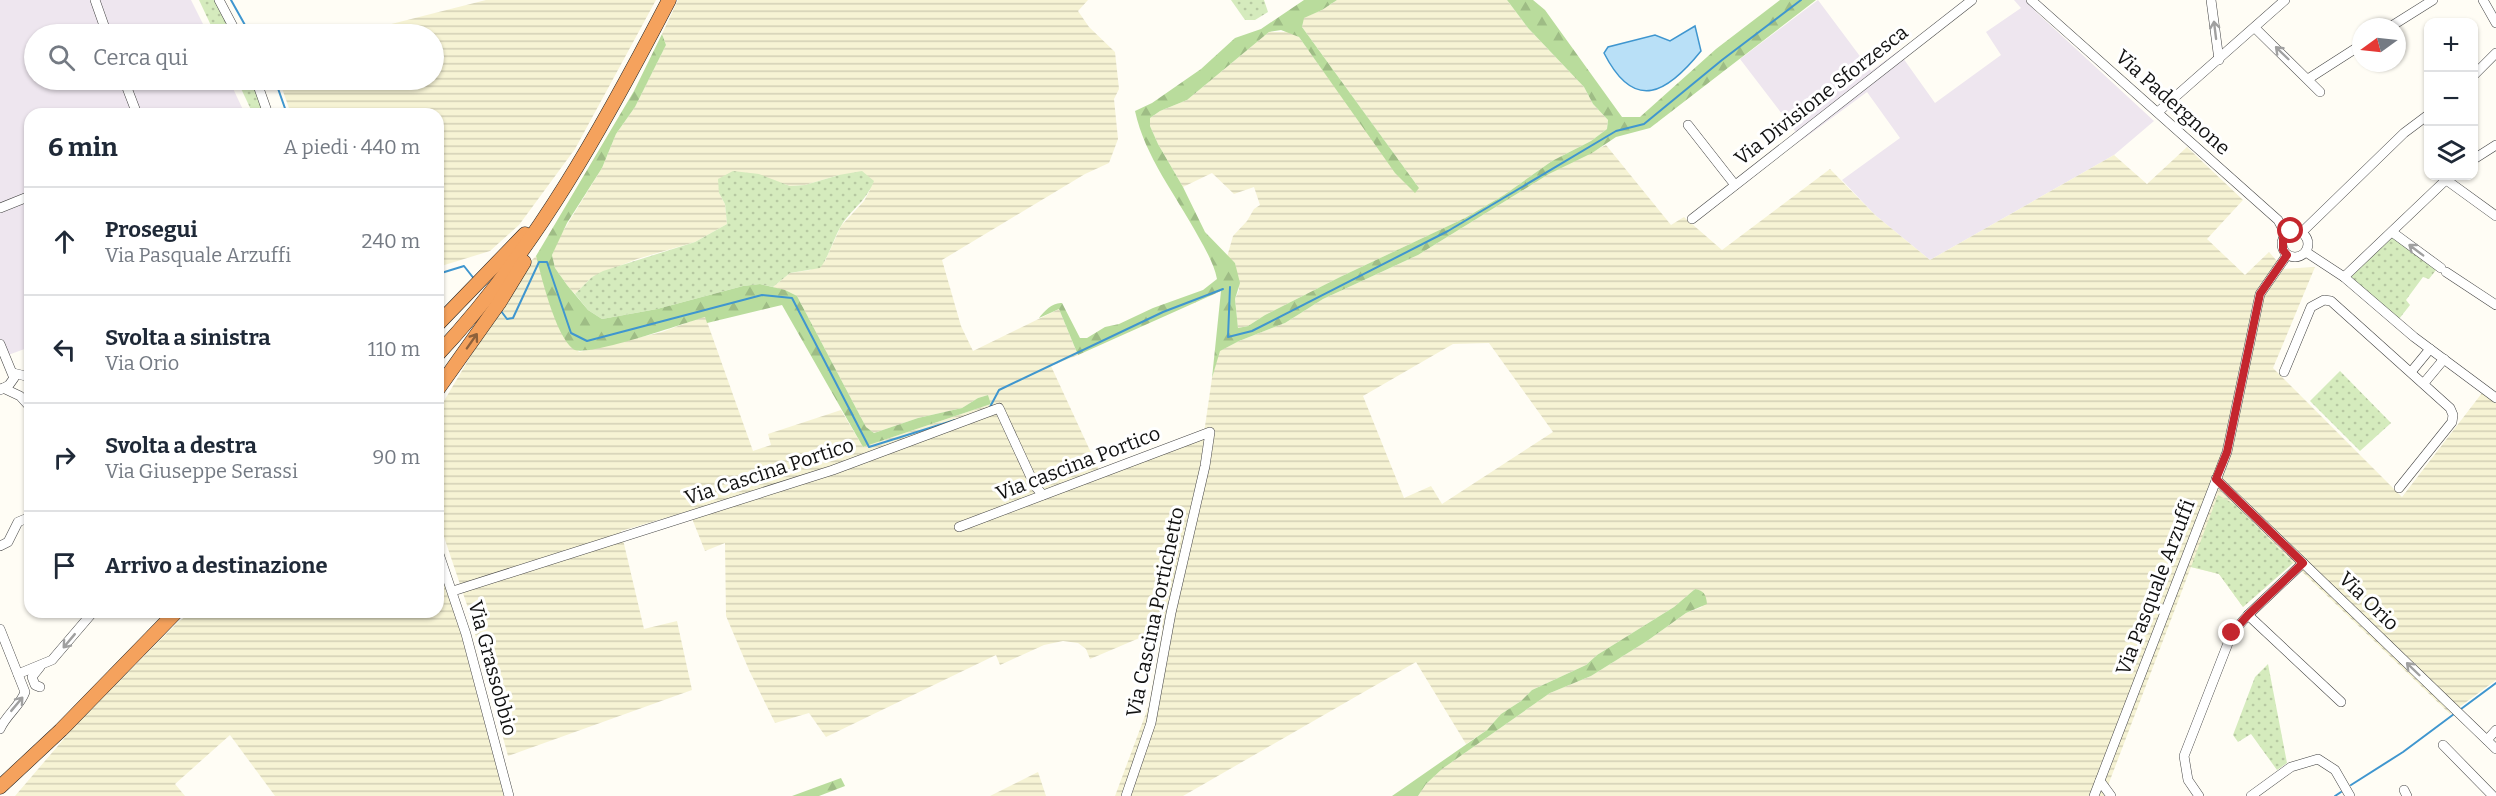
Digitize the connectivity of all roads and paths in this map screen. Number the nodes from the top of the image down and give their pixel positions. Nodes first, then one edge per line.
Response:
1 (95, 0) edge
2 (219, 0) edge
3 (669, 0) edge
4 (1972, 0) edge
5 (2031, 0) edge
6 (2211, 0) edge
7 (2285, 0) edge
8 (2433, 0) edge
9 (2483, 0) edge
10 (2404, 18) edge
11 (2496, 23) edge
12 (104, 24) edge
13 (232, 24) edge
14 (2255, 28) junction
15 (2352, 51) edge
16 (2496, 53) edge
17 (2219, 60) junction
18 (2477, 72) edge
19 (2308, 79) junction
20 (128, 90) edge
21 (260, 90) edge
22 (2320, 92) dead end
23 (135, 108) edge
24 (266, 108) edge
25 (2158, 112) junction
26 (2424, 117) edge
27 (1688, 125) dead end
28 (2495, 144) edge
29 (2478, 156) edge
30 (2445, 180) edge
31 (2452, 180) edge
32 (1735, 185) junction
33 (24, 198) edge
34 (553, 204) junction
35 (0, 208) edge
36 (2496, 216) edge
37 (1692, 219) dead end
38 (2302, 232) junction
39 (2392, 232) junction
40 (2286, 235) junction
41 (2306, 252) junction
42 (2287, 255) junction
43 (2344, 277) junction
44 (2496, 305) edge
45 (444, 318) edge
46 (0, 344) edge
47 (444, 347) edge
48 (2430, 349) junction
49 (2444, 360) junction
50 (4, 363) edge
51 (2284, 372) dead end
52 (2411, 372) junction
53 (14, 374) junction
54 (24, 376) edge
55 (444, 381) edge
56 (2424, 383) junction
57 (2, 389) edge
58 (2496, 398) edge
59 (24, 400) edge
60 (1210, 432) joint
61 (2216, 479) junction
62 (2398, 488) dead end
63 (1043, 495) junction
64 (24, 520) edge
65 (959, 527) dead end
66 (0, 546) edge
67 (2303, 563) junction
68 (444, 567) edge
69 (453, 591) junction
70 (2248, 615) junction
71 (88, 618) edge
72 (170, 618) edge
73 (0, 629) edge
74 (42, 665) junction
75 (18, 674) junction
76 (40, 687) dead end
77 (2341, 702) dead end
78 (0, 729) edge
79 (61, 730) junction
80 (2496, 730) edge
81 (2487, 740) junction
82 (2443, 745) dead end
83 (2496, 749) edge
84 (2100, 781) junction
85 (0, 787) edge
86 (2, 796) edge
87 (509, 796) edge
88 (1126, 796) edge
89 (2094, 796) edge
90 (2111, 796) edge
91 (2199, 796) edge
92 (2251, 796) edge
93 (2350, 796) edge
94 (2493, 796) edge

1 - 12 street
2 - 13 street
3 - 34 highway
4 - 32 street, Via Divisione Sforzesca
5 - 25 street, Via Padergnone
17 -> 6 street
7 - 14 street
8 - 10 street
9 - 11 street
14 - 17 street
19 -> 14 street
15 - 19 street
16 - 18 street
17 - 25 street
19 - 22 street
20 - 23 street
21 - 24 street
25 - 40 street, Via Padergnone
26 - 38 street
27 - 32 street
28 - 29 street
30 - 39 street
31 - 36 street
32 - 37 street, Via Divisione Sforzesca
33 - 35 street
34 - 45 highway
34 - 47 highway
55 -> 34 highway
38 - 40 street
38 - 41 street
39 - 43 street
44 -> 39 street
40 - 42 street
41 - 42 street
41 - 43 street
42 - 61 street, Via Pasquale Arzuffi
43 - 48 street
46 - 50 street
48 - 49 street
48 - 52 street
49 - 56 street
49 - 58 street
50 - 53 street
51 - 52 street
52 - 56 street
53 - 54 street
53 - 57 street
56 - 62 street
57 - 59 street
60 - 63 street, Via cascina Portico
60 - 88 street, Via Cascina Portichetto
61 - 67 street, Via Orio
61 - 84 street, Via Pasquale Arzuffi
63 - 65 street, Via cascina Portico
63 - 69 street, Via Cascina Portico
64 - 66 street
67 - 70 street
81 -> 67 street, Via Orio
68 - 69 street, Via Grassobbio
69 - 87 street, Via Grassobbio
70 - 77 street
70 - 91 street
71 -> 74 street
72 - 79 highway
73 - 75 street
74 - 75 street
74 - 76 street
78 -> 75 street
79 - 85 highway
79 - 86 highway
80 - 81 street
81 - 83 street, Via Orio
82 - 94 street
84 - 89 street, Via Pasquale Arzuffi
84 - 90 street
92 - 93 street

